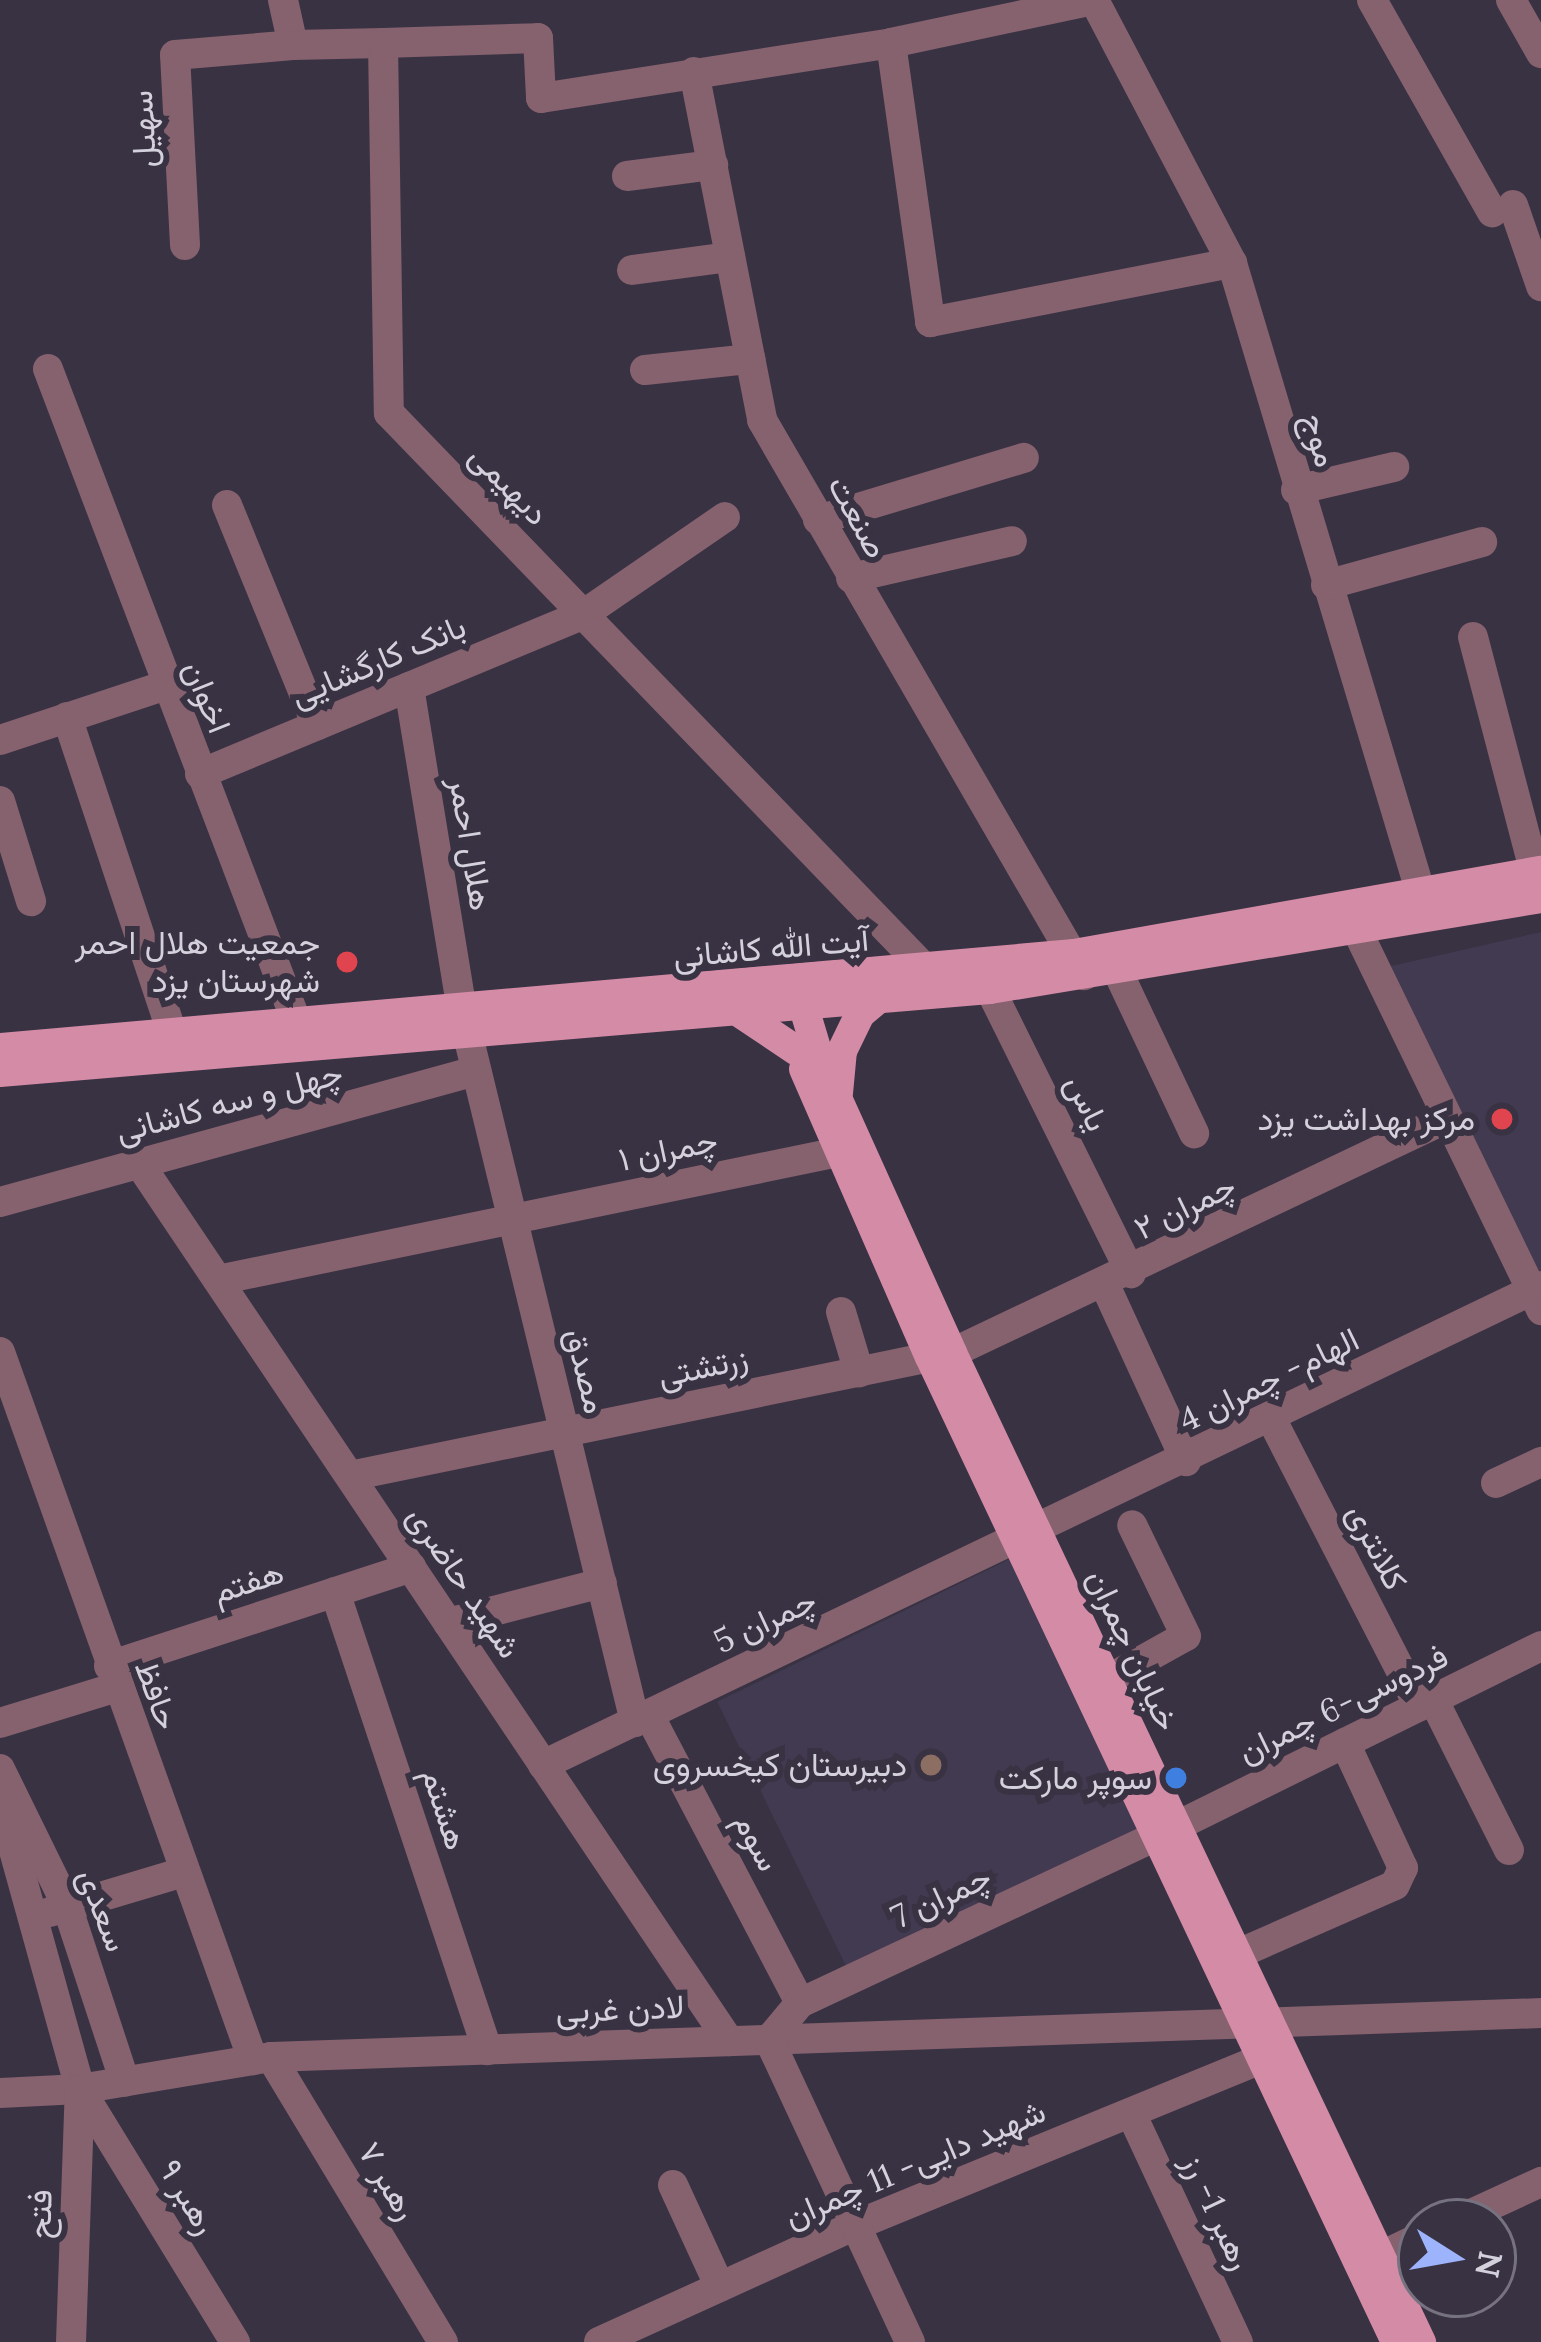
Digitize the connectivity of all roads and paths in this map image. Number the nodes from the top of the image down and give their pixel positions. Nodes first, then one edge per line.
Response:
1 (283, 0) edge
2 (1094, 0) edge
3 (1372, 0) edge
4 (1511, 0) edge
5 (383, 43) junction
6 (891, 43) junction
7 (293, 45) junction
8 (1541, 53) edge
9 (694, 72) junction
10 (713, 165) junction
11 (627, 176) dead end
12 (185, 245) dead end
13 (730, 257) junction
14 (1232, 262) junction
15 (632, 270) dead end
16 (1541, 286) edge
17 (750, 359) junction
18 (48, 369) dead end
19 (645, 370) dead end
20 (1024, 458) dead end
21 (1394, 467) dead end
22 (1296, 490) junction
23 (227, 505) dead end
24 (725, 517) dead end
25 (818, 520) junction
26 (1012, 541) dead end
27 (1482, 542) dead end
28 (850, 578) junction
29 (1326, 585) junction
30 (584, 614) junction
31 (1473, 637) dead end
32 (163, 686) junction
33 (409, 687) junction
34 (67, 717) junction
35 (317, 725) junction
36 (0, 740) edge
37 (200, 774) junction
38 (0, 801) edge
39 (1540, 885) edge
40 (31, 902) dead end
41 (1426, 907) junction
42 (1353, 922) junction
43 (1096, 963) junction
44 (984, 977) junction
45 (937, 981) junction
46 (791, 996) junction
47 (880, 997) junction
48 (742, 1014) junction
49 (465, 1024) junction
50 (302, 1036) junction
51 (176, 1045) junction
52 (0, 1048) edge
53 (797, 1051) junction
54 (476, 1071) junction
55 (0, 1072) edge
56 (838, 1099) junction
57 (1445, 1119) junction
58 (1194, 1133) dead end
59 (838, 1152) junction
60 (139, 1163) junction
61 (0, 1202) edge
62 (512, 1219) junction
63 (1118, 1279) junction
64 (218, 1280) junction
65 (1538, 1296) edge
66 (841, 1312) dead end
67 (0, 1352) edge
68 (941, 1355) junction
69 (859, 1372) junction
70 (1272, 1420) junction
71 (564, 1432) junction
72 (12, 1433) edge
73 (1186, 1461) junction
74 (1541, 1462) edge
75 (350, 1476) junction
76 (1496, 1483) dead end
77 (1132, 1526) dead end
78 (1027, 1536) junction
79 (410, 1567) junction
80 (602, 1583) junction
81 (334, 1592) junction
82 (448, 1623) junction
83 (1537, 1658) edge
84 (113, 1677) junction
85 (1107, 1679) junction
86 (1426, 1703) junction
87 (642, 1719) junction
88 (0, 1723) edge
89 (1345, 1743) junction
90 (544, 1766) junction
91 (0, 1769) edge
92 (0, 1800) edge
93 (1166, 1831) junction
94 (1509, 1850) dead end
95 (183, 1872) junction
96 (68, 1906) junction
97 (32, 1917) junction
98 (1238, 1954) junction
99 (800, 2002) junction
100 (1541, 2013) edge
101 (1258, 2022) junction
102 (770, 2039) junction
103 (728, 2041) junction
104 (488, 2050) junction
105 (262, 2059) junction
106 (1262, 2059) junction
107 (124, 2082) junction
108 (80, 2090) junction
109 (0, 2093) edge
110 (1131, 2113) junction
111 (1541, 2182) edge
112 (674, 2185) dead end
113 (1506, 2198) edge
114 (854, 2227) junction
115 (1397, 2248) edge
116 (1381, 2256) junction
117 (720, 2287) junction
118 (71, 2342) edge
119 (235, 2342) edge
120 (443, 2342) edge
121 (598, 2342) edge
122 (910, 2342) edge
123 (1238, 2342) edge
124 (1396, 2342) edge
125 (1421, 2342) edge

1 - 7 street
2 - 6 street
2 - 14 street, موج
3 - 16 street
4 - 8 street
5 - 7 street
5 - 9 street
5 - 30 street, دیهیمی
6 - 9 street
6 - 14 street
7 - 12 street, سهیل
9 - 10 street, صنعت
10 - 11 street
10 - 13 street, صنعت
13 - 15 street
13 - 17 street, صنعت
14 - 22 street, موج
17 - 19 street
17 - 25 street, صنعت
18 - 32 street, اخوان
20 - 25 street
21 - 22 street
22 - 29 street, موج
23 - 35 street
24 - 30 street, بانک کارگشایی
25 - 28 street, صنعت
26 - 28 street
27 - 29 street
28 - 43 street, صنعت
29 - 41 street, موج
30 - 33 street, بانک کارگشایی
30 - 45 street, دیهیمی
31 - 39 street
32 - 34 street
32 - 37 street, اخوان
33 - 35 street, بانک کارگشایی
33 - 49 street, هلال احمر
34 - 36 street
34 - 51 street
35 - 37 street, بانک کارگشایی
37 - 50 street, اخوان
38 - 40 street
39 - 41 main road, آیت الله کاشانی
41 - 42 main road, آیت الله کاشانی
42 - 43 main road, آیت الله کاشانی
42 - 57 street
43 - 44 main road, آیت الله کاشانی
43 - 58 street, صنعت
44 - 45 main road, آیت الله کاشانی
44 - 63 street, یاس
45 - 46 main road, آیت الله کاشانی
45 - 47 main road, آیت الله کاشانی
46 - 47 main road, آیت الله کاشانی
46 - 48 main road, آیت الله کاشانی
46 - 49 main road, آیت الله کاشانی
46 - 53 main road, خیابان چمران
46 - 56 main road, خیابان چمران
47 - 56 main road
48 - 49 main road, آیت الله کاشانی
48 - 53 main road
49 - 50 main road, آیت الله کاشانی
49 - 54 street, مصدق
50 - 51 main road, آیت الله کاشانی
51 - 52 main road, آیت الله کاشانی
51 - 55 main road, آیت الله کاشانی
53 - 59 main road, خیابان چمران
54 - 60 street, چهل و سه کاشانی
54 - 62 street, مصدق
56 - 68 main road, خیابان چمران
57 - 63 street, چمران ۲
57 - 65 street
59 - 62 street, چمران ۱
59 - 68 main road, خیابان چمران
60 - 61 street, چهل و سه کاشانی
60 - 64 street, شهید حاضری
62 - 64 street
62 - 71 street, مصدق
63 - 68 street, چمران ۲
63 - 73 street, یاس
64 - 75 street, شهید حاضری
65 - 70 street, الهام- چمران 4
66 - 69 street
67 - 72 street, حافظ
68 - 69 street, زرتشتی
68 - 78 main road, خیابان چمران
69 - 71 street, زرتشتی
70 - 73 street, الهام- چمران 4
70 - 86 street, کلانتری
71 - 75 street, زرتشتی
71 - 80 street, مصدق
72 - 84 street, حافظ
73 - 78 street, الهام- چمران 4
74 - 76 street
75 - 79 street, شهید حاضری
77 - 85 street
78 - 85 main road, خیابان چمران
78 - 87 street, چمران 5
78 - 93 main road, خیابان چمران
79 - 81 street, هفتم
79 - 82 street, شهید حاضری
80 - 82 street
80 - 87 street, مصدق
81 - 84 street, هفتم
81 - 104 street, هشتم
82 - 90 street, شهید حاضری
83 - 86 street, فردوسی-6 چمران
84 - 88 street, هفتم
84 - 95 street, حافظ
85 - 93 main road, خیابان چمران
86 - 89 street, فردوسی-6 چمران
86 - 94 street, کلانتری
87 - 90 street, چمران 5
87 - 99 street, سوم
89 - 93 street, فردوسی-6 چمران
89 - 98 street
90 - 103 street, شهید حاضری
91 - 96 street, سعدی
92 - 97 street, سعدی
93 - 98 main road, خیابان چمران
93 - 99 street, چمران 7
93 - 101 main road, خیابان چمران
95 - 96 street
95 - 105 street, حافظ
96 - 97 street
96 - 107 street, سعدی
97 - 108 street, سعدی
98 - 101 main road, خیابان چمران
99 - 102 street, چمران 7
100 - 101 street, لادن غربی
101 - 102 street, لادن غربی
101 - 106 main road, خیابان چمران
101 - 116 main road, خیابان چمران
102 - 103 street, لادن غربی
102 - 114 street
103 - 104 street, لادن غربی
104 - 105 street, لادن غربی
105 - 107 street, لادن غربی
105 - 120 street, رهبر ۷
106 - 110 street, شهید دایی- 11 چمران
106 - 124 main road, خیابان چمران
107 - 108 street, لادن غربی
108 - 109 street, لادن غربی
108 - 118 street, فتح
108 - 119 street, رهبر ۹
110 - 114 street, شهید دایی- 11 چمران
110 - 123 street, رهبر 1- رز
111 - 113 street
112 - 117 street
114 - 117 street, شهید دایی- 11 چمران
114 - 122 street
115 - 116 street
116 - 125 main road, خیابان چمران
117 - 121 street, شهید دایی- 11 چمران

